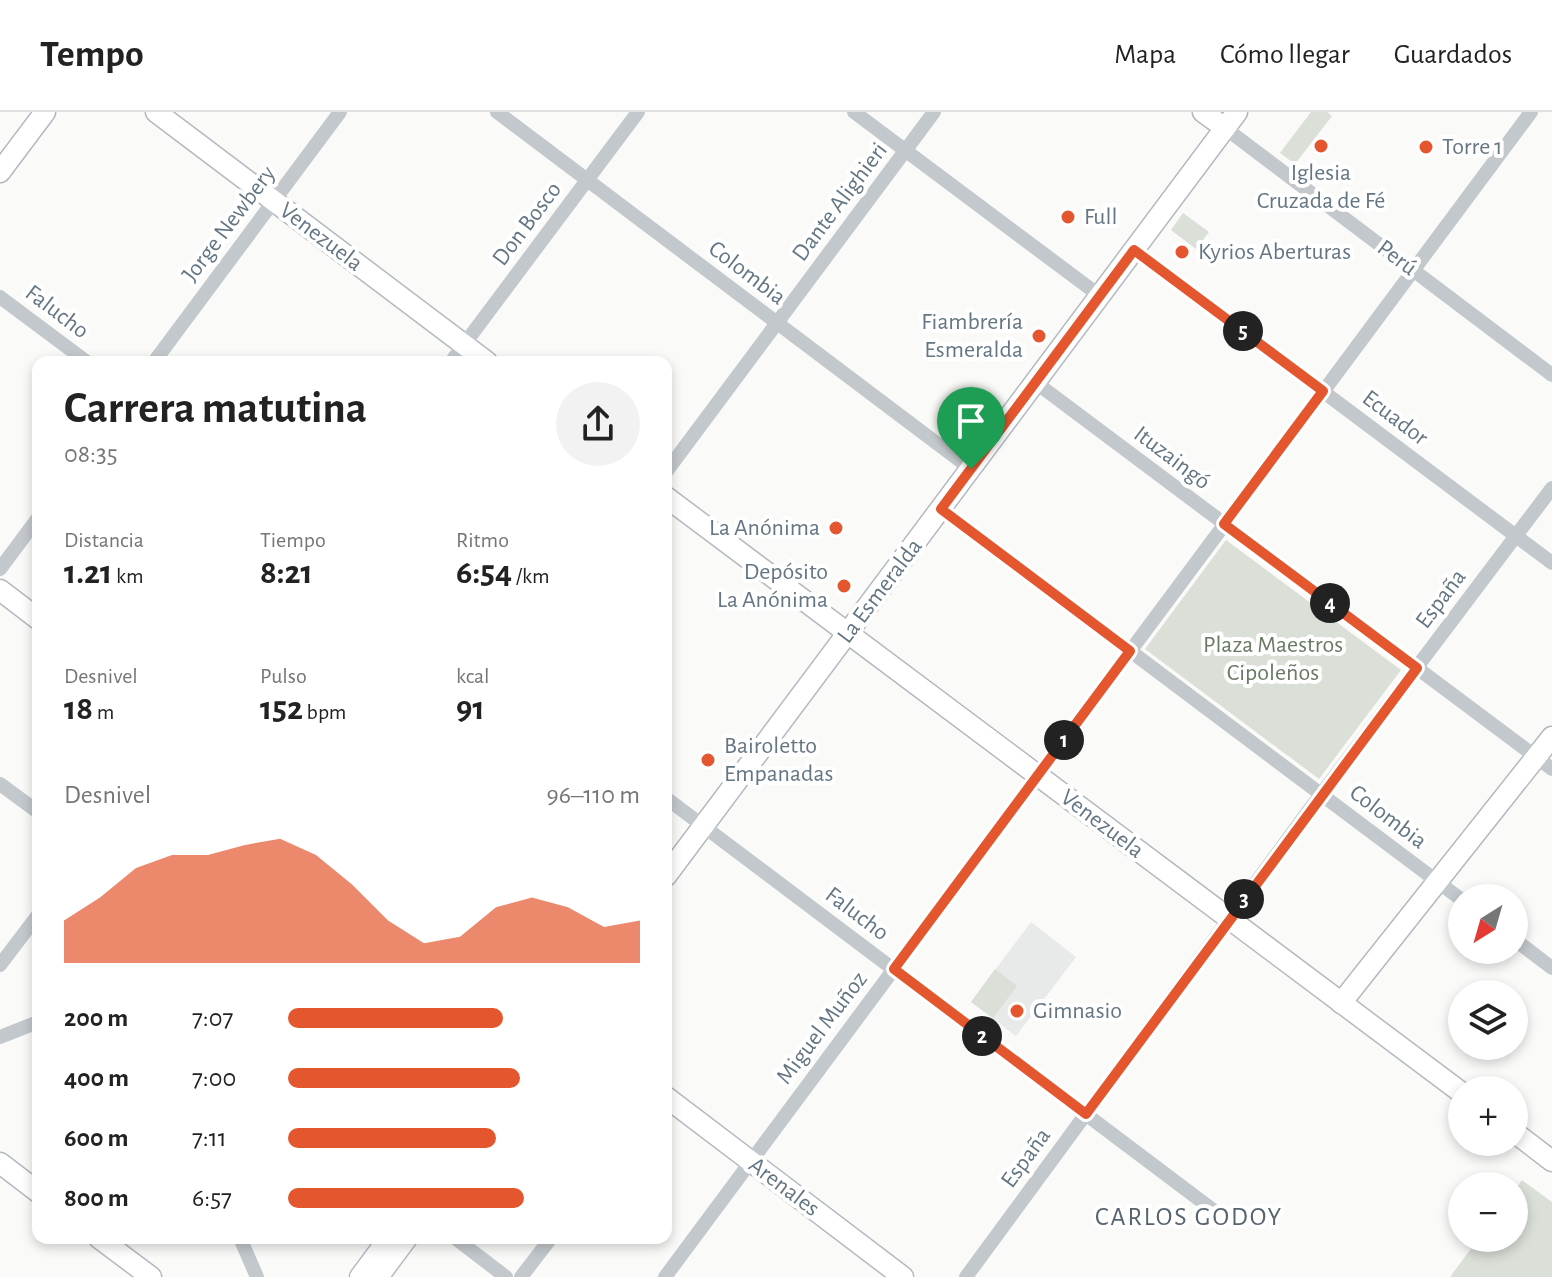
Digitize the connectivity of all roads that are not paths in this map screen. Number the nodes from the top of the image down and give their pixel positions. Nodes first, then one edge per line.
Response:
1 (45, 112) edge
2 (156, 112) edge
3 (340, 112) edge
4 (497, 112) edge
5 (638, 112) edge
6 (854, 112) edge
7 (934, 112) edge
8 (1203, 112) edge
9 (1531, 112) edge
10 (1231, 120) edge
11 (906, 151) junction
12 (0, 172) edge
13 (587, 180) junction
14 (273, 201) junction
15 (1134, 250) junction
16 (1413, 270) junction
17 (1100, 296) junction
18 (0, 297) edge
19 (777, 323) junction
20 (464, 345) junction
21 (79, 356) edge
22 (158, 356) edge
23 (456, 356) edge
24 (479, 356) edge
25 (1552, 375) edge
26 (1035, 382) junction
27 (1323, 391) junction
28 (672, 464) edge
29 (971, 469) junction
30 (1552, 488) edge
31 (672, 502) edge
32 (941, 509) junction
33 (1224, 524) junction
34 (32, 526) edge
35 (1516, 536) junction
36 (1552, 563) edge
37 (0, 569) edge
38 (0, 590) edge
39 (32, 614) edge
40 (848, 634) junction
41 (1130, 651) junction
42 (1417, 668) junction
43 (1552, 737) edge
44 (1544, 763) edge
45 (1037, 776) junction
46 (0, 784) edge
47 (1322, 794) junction
48 (672, 803) edge
49 (32, 808) edge
50 (703, 826) junction
51 (672, 868) edge
52 (1437, 881) junction
53 (1448, 889) edge
54 (1229, 919) junction
55 (32, 923) edge
56 (1528, 950) edge
57 (0, 965) edge
58 (1552, 968) edge
59 (894, 969) junction
60 (1341, 1003) junction
61 (32, 1024) edge
62 (0, 1037) edge
63 (1448, 1083) edge
64 (672, 1102) edge
65 (1086, 1114) junction
66 (1528, 1143) edge
67 (1552, 1161) edge
68 (751, 1162) junction
69 (0, 1163) edge
70 (32, 1187) edge
71 (1213, 1210) dead end
72 (107, 1244) edge
73 (243, 1244) edge
74 (385, 1244) edge
75 (403, 1244) edge
76 (463, 1244) edge
77 (546, 1244) edge
78 (151, 1277) edge
79 (257, 1277) edge
80 (360, 1277) edge
81 (378, 1277) edge
82 (506, 1277) edge
83 (521, 1277) edge
84 (665, 1277) edge
85 (903, 1277) edge
86 (966, 1277) edge

1 - 12 main road
2 - 14 main road, Venezuela
3 - 14 street, Jorge Newbery
4 - 13 street, Colombia
5 - 13 street, Don Bosco
6 - 11 street
7 - 11 street, Dante Alighieri
8 - 10 main road, Perú
9 - 16 street, Miguel Muñoz
10 - 15 main road, La Esmeralda
10 - 16 street, Perú
11 - 17 street
11 - 19 street, Dante Alighieri
13 - 19 street, Colombia
13 - 20 street, Don Bosco
14 - 20 main road, Venezuela
14 - 22 street, Jorge Newbery
15 - 17 main road, La Esmeralda
15 - 27 street, Ecuador
16 - 25 street, Perú
16 - 27 street, Miguel Muñoz
17 - 26 main road, La Esmeralda
18 - 21 street, Falucho
19 - 28 street, Dante Alighieri
19 - 29 street, Colombia
20 - 23 street, Don Bosco
20 - 24 main road, Venezuela
26 - 29 main road, La Esmeralda
26 - 33 street, Ituzaingó
27 - 33 street, Miguel Muñoz
27 - 35 street, Ecuador
29 - 32 main road, La Esmeralda
30 - 35 street, España
31 - 40 main road, Venezuela
32 - 40 main road, La Esmeralda
32 - 41 street, Colombia
33 - 41 street, Miguel Muñoz
33 - 42 street, Ituzaingó
34 - 37 street
35 - 36 street, Ecuador
35 - 42 street, España
38 - 39 main road
40 - 45 main road, Venezuela
40 - 50 main road, La Esmeralda
41 - 45 street, Miguel Muñoz
41 - 47 street, Colombia
42 - 44 street, Ituzaingó
42 - 47 street, España
43 - 44 main road
44 - 52 main road
45 - 54 main road, Venezuela
45 - 59 street, Miguel Muñoz
46 - 49 street
47 - 52 street, Colombia
47 - 54 street, España
48 - 50 street, Falucho
50 - 51 main road, La Esmeralda
50 - 59 street, Falucho
52 - 53 street, Colombia
52 - 60 main road
54 - 60 main road, Venezuela
54 - 65 street, España
55 - 57 street
56 - 58 street
59 - 65 street, Falucho
59 - 68 street, Miguel Muñoz
60 - 63 main road, Venezuela
61 - 62 street
64 - 68 main road, Arenales
65 - 71 street, Falucho
65 - 86 street, España
66 - 67 main road
68 - 84 street, Miguel Muñoz
68 - 85 main road, Arenales
69 - 70 main road
72 - 78 main road
73 - 79 street
74 - 80 main road
75 - 81 main road
76 - 82 street
77 - 83 street

